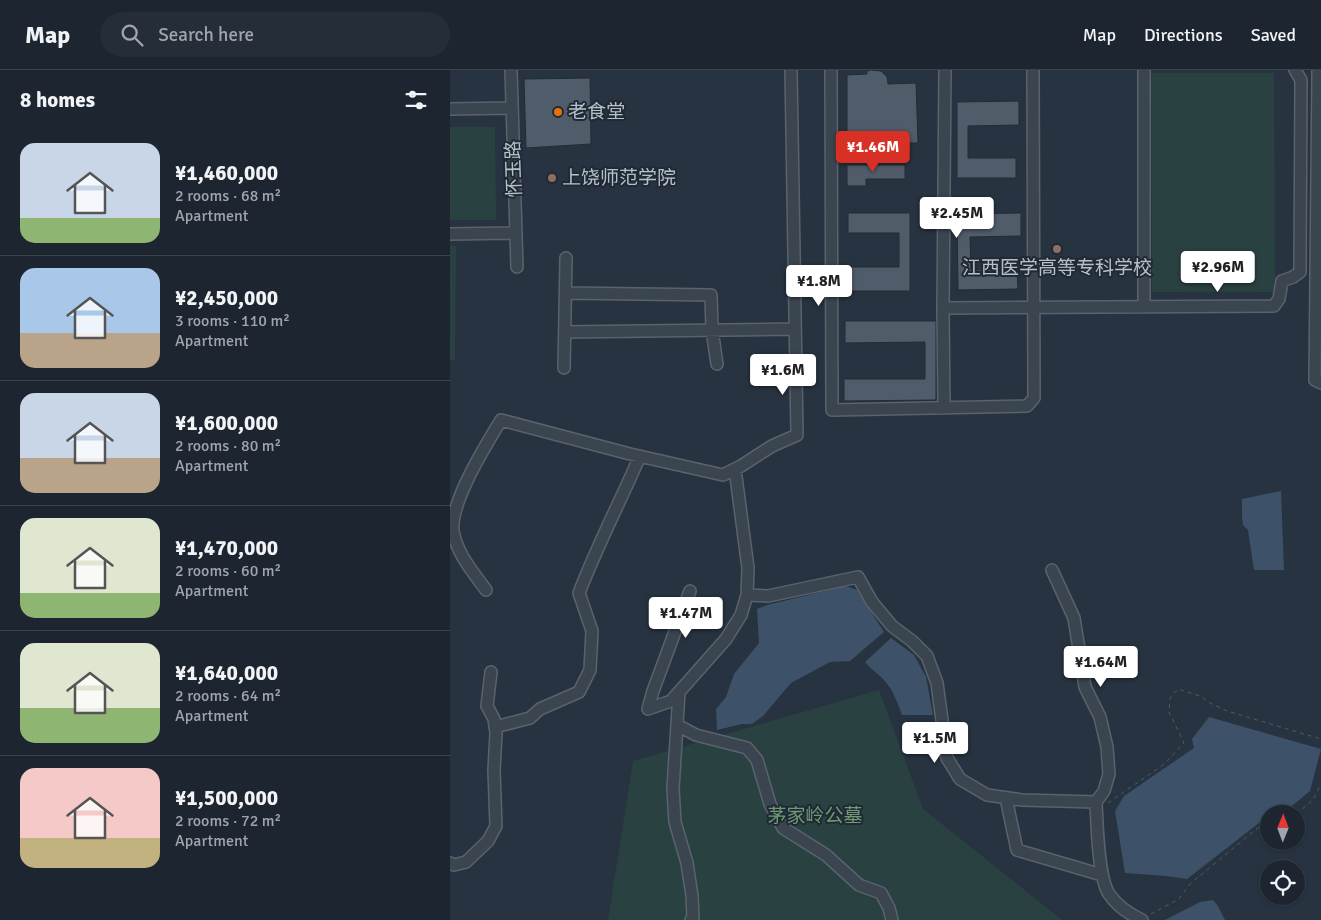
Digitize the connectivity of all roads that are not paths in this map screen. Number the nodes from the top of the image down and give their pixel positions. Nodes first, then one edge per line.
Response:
1 (790, 70) edge
2 (831, 70) edge
3 (945, 70) edge
4 (1033, 70) edge
5 (1144, 70) edge
6 (1295, 70) edge
7 (1318, 70) edge
8 (512, 76) edge
9 (512, 108) junction
10 (450, 109) edge
11 (516, 233) junction
12 (450, 234) edge
13 (566, 258) dead end
14 (517, 267) dead end
15 (566, 293) junction
16 (1144, 307) junction
17 (943, 308) junction
18 (1034, 308) junction
19 (712, 330) junction
20 (795, 330) junction
21 (565, 332) junction
22 (716, 364) dead end
23 (564, 368) dead end
24 (1318, 382) edge
25 (944, 408) junction
26 (640, 456) junction
27 (735, 469) junction
28 (1052, 570) dead end
29 (486, 590) dead end
30 (690, 591) dead end
31 (747, 595) junction
32 (491, 672) dead end
33 (679, 692) junction
34 (677, 725) junction
35 (495, 727) junction
36 (1006, 798) junction
37 (1096, 805) junction
38 (450, 863) edge
39 (1102, 875) junction
40 (691, 920) edge
41 (892, 920) edge
42 (1142, 920) edge

1 - 20 street
2 - 25 street
3 - 17 street
4 - 18 street
5 - 16 street
6 - 16 street
7 - 24 street
8 - 9 street, 怀玉路
9 - 10 street
9 - 11 street, 怀玉路
11 - 12 street
11 - 14 street, 怀玉路
13 - 15 street
15 - 19 street
15 - 21 street
16 - 18 street
17 - 18 street
17 - 25 street
18 - 25 street
19 - 20 street
19 - 21 street
19 - 22 street
20 - 27 street
21 - 23 street
26 - 27 street
26 - 29 street
26 - 35 street
27 - 31 street
28 - 37 street
30 - 33 street
31 - 33 street
31 - 36 street
32 - 35 street
33 - 34 street
34 - 40 street
34 - 41 street
35 - 38 street
36 - 37 street
36 - 39 street
37 - 39 street
39 - 42 street

